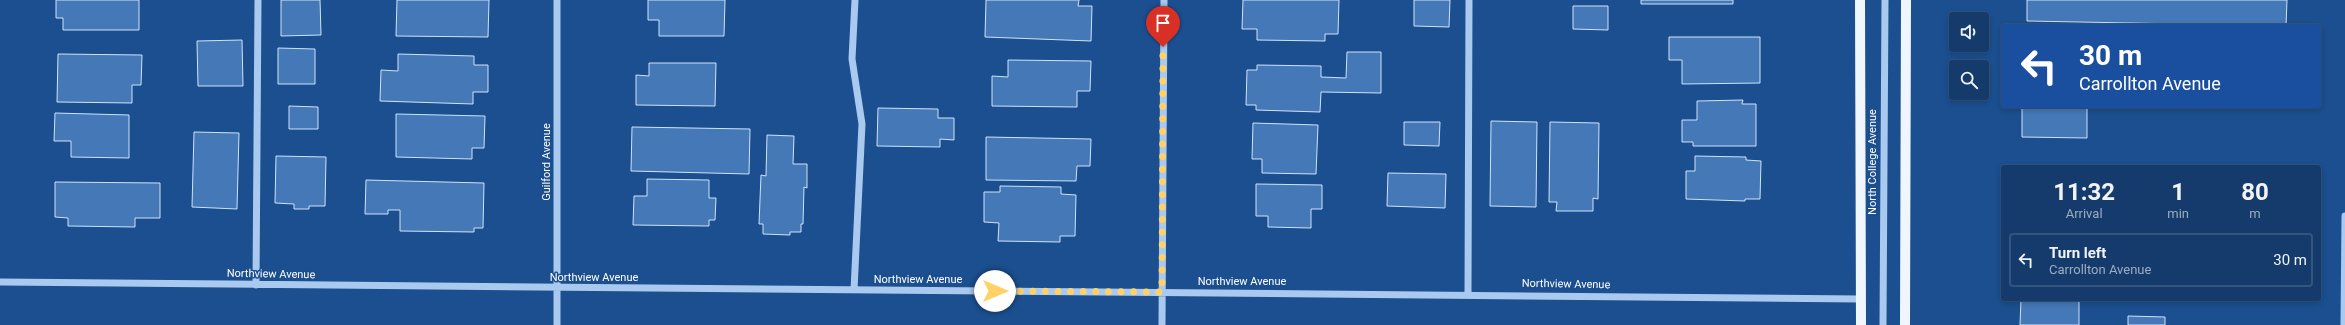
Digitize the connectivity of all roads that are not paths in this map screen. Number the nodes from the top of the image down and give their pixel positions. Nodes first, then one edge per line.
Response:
1 (258, 0) edge
2 (557, 0) edge
3 (855, 0) edge
4 (1164, 0) edge
5 (1468, 0) edge
6 (1860, 0) edge
7 (1885, 0) edge
8 (1906, 0) edge
9 (2345, 216) edge
10 (0, 282) edge
11 (256, 285) junction
12 (556, 288) junction
13 (854, 290) junction
14 (1162, 292) junction
15 (1468, 294) junction
16 (1861, 299) junction
17 (557, 325) edge
18 (1162, 325) edge
19 (1861, 325) edge
20 (1883, 325) edge
21 (1905, 325) edge
22 (2344, 325) edge

1 - 11 street
2 - 12 street, Guilford Avenue
3 - 13 street
4 - 14 street
5 - 15 street
6 - 16 main road, North College Avenue
7 - 20 street, North College Avenue
8 - 21 main road
9 - 22 street
10 - 11 street, Northview Avenue
11 - 12 street, Northview Avenue
12 - 13 street, Northview Avenue
12 - 17 street, Guilford Avenue
13 - 14 street, Northview Avenue
14 - 15 street, Northview Avenue
14 - 18 street
15 - 16 street, Northview Avenue
16 - 19 main road, North College Avenue

